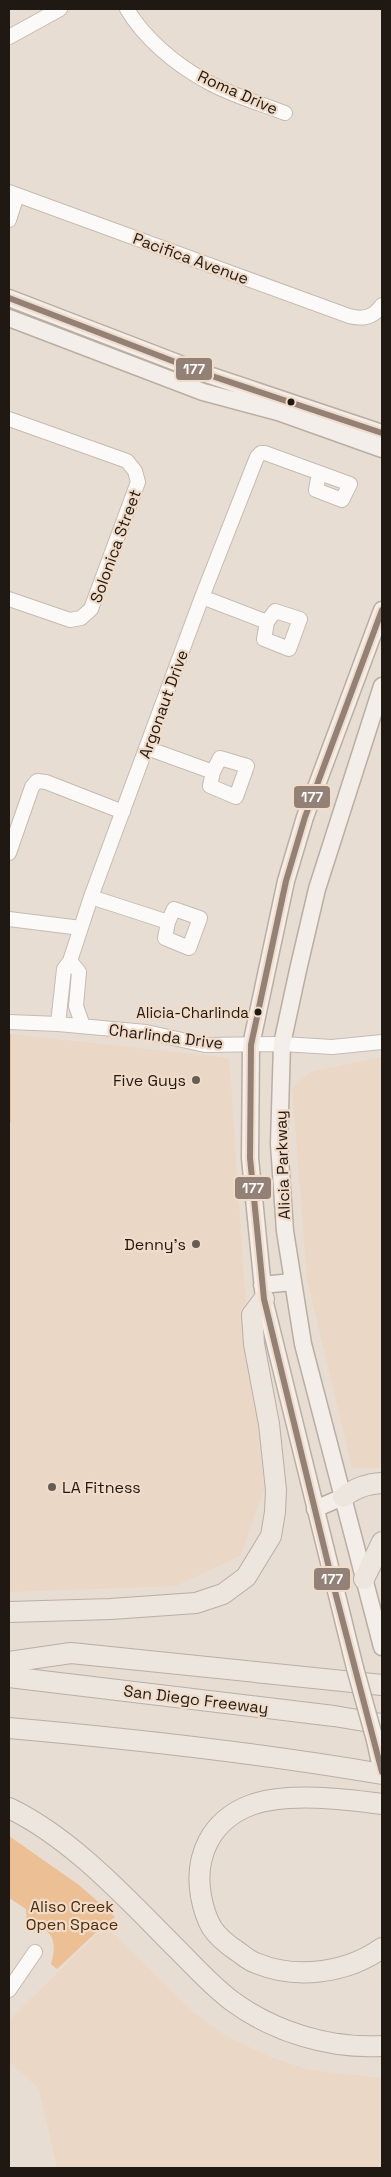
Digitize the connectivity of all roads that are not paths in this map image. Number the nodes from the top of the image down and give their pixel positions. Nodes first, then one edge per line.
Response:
1 (60, 9) edge
2 (127, 9) edge
3 (9, 37) edge
4 (285, 113) dead end
5 (13, 193) edge
6 (9, 220) edge
7 (9, 298) edge
8 (378, 309) edge
9 (9, 318) edge
10 (9, 419) edge
11 (382, 433) edge
12 (382, 449) edge
13 (320, 473) dead end
14 (202, 597) junction
15 (9, 598) edge
16 (382, 610) edge
17 (267, 622) dead end
18 (382, 686) edge
19 (147, 748) junction
20 (213, 772) dead end
21 (123, 812) junction
22 (9, 853) edge
23 (91, 897) junction
24 (9, 919) edge
25 (168, 922) dead end
26 (81, 928) junction
27 (70, 961) junction
28 (9, 1022) edge
29 (58, 1024) junction
30 (83, 1026) junction
31 (382, 1042) edge
32 (251, 1044) junction
33 (282, 1044) junction
34 (292, 1282) junction
35 (263, 1292) junction
36 (382, 1483) edge
37 (348, 1493) junction
38 (315, 1509) junction
39 (382, 1542) edge
40 (364, 1579) junction
41 (9, 1612) edge
42 (382, 1647) edge
43 (9, 1662) edge
44 (9, 1677) edge
45 (382, 1686) edge
46 (382, 1724) edge
47 (9, 1728) edge
48 (382, 1773) edge
49 (382, 1804) edge
50 (9, 1808) edge
51 (382, 1948) edge
52 (35, 1952) dead end
53 (9, 1990) edge
54 (382, 2046) edge

1 - 3 street
2 - 4 street, Roma Drive
5 - 6 street
5 - 8 street, Pacifica Avenue
7 - 11 main road
9 - 12 main road
10 - 15 street, Solonica Street
13 - 14 street, Argonaut Drive
14 - 17 street
14 - 19 street, Argonaut Drive
16 - 32 main road, Alicia Parkway
18 - 33 main road, Alicia Parkway
19 - 20 street
19 - 21 street, Argonaut Drive
21 - 22 street
21 - 23 street, Argonaut Drive
23 - 25 street
23 - 26 street, Argonaut Drive
24 - 26 street
26 - 27 street, Argonaut Drive
27 - 29 street, Argonaut Drive
27 - 30 street
28 - 29 street, Charlinda Drive
29 - 30 street, Charlinda Drive
30 - 32 street, Charlinda Drive
31 - 33 street, Charlinda Drive
32 - 33 street, Charlinda Drive
32 - 35 main road, Alicia Parkway
33 - 34 main road, Alicia Parkway
34 - 35 main road
34 - 37 main road, Alicia Parkway
35 - 38 main road, Alicia Parkway
35 - 41 highway
36 - 37 highway
37 - 38 main road
37 - 40 main road, Alicia Parkway
38 - 48 main road, Alicia Parkway, bridge
39 - 40 highway
40 - 42 main road, Alicia Parkway
43 - 45 highway
44 - 46 highway, San Diego Freeway
47 - 48 highway
49 - 51 highway
50 - 54 highway
52 - 53 street

